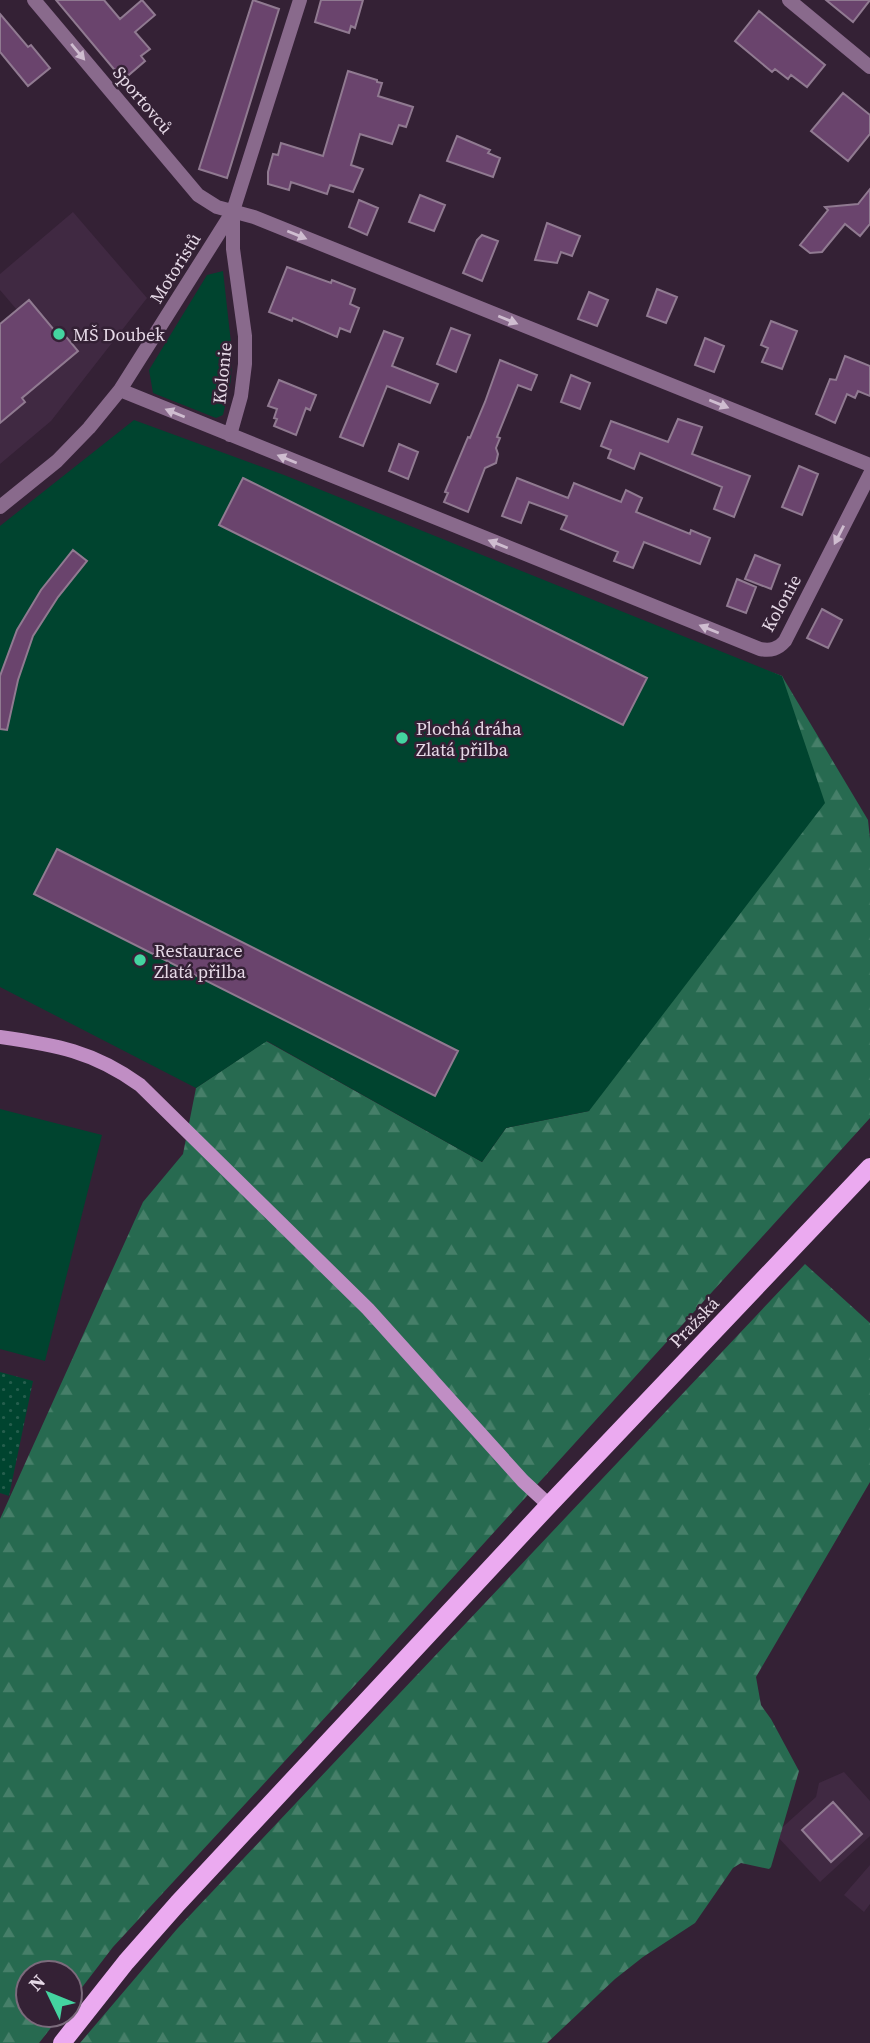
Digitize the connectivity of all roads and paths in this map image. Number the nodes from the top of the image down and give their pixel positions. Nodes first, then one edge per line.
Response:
1 (34, 0) edge
2 (300, 0) edge
3 (789, 0) edge
4 (870, 67) edge
5 (233, 211) junction
6 (120, 390) junction
7 (230, 435) junction
8 (870, 465) edge
9 (870, 474) edge
10 (0, 507) edge
11 (0, 1037) edge
12 (870, 1167) edge
13 (549, 1505) junction
14 (62, 2043) edge

1 -> 5 street, Sportovců
2 - 5 street, Motoristů
3 - 4 street
5 - 6 street, Motoristů
5 - 7 street, Kolonie
5 -> 8 street
7 -> 6 street
6 - 10 street, Motoristů
9 -> 7 street, Kolonie
11 - 13 street
12 - 13 main road, Pražská
13 - 14 main road, Pražská

